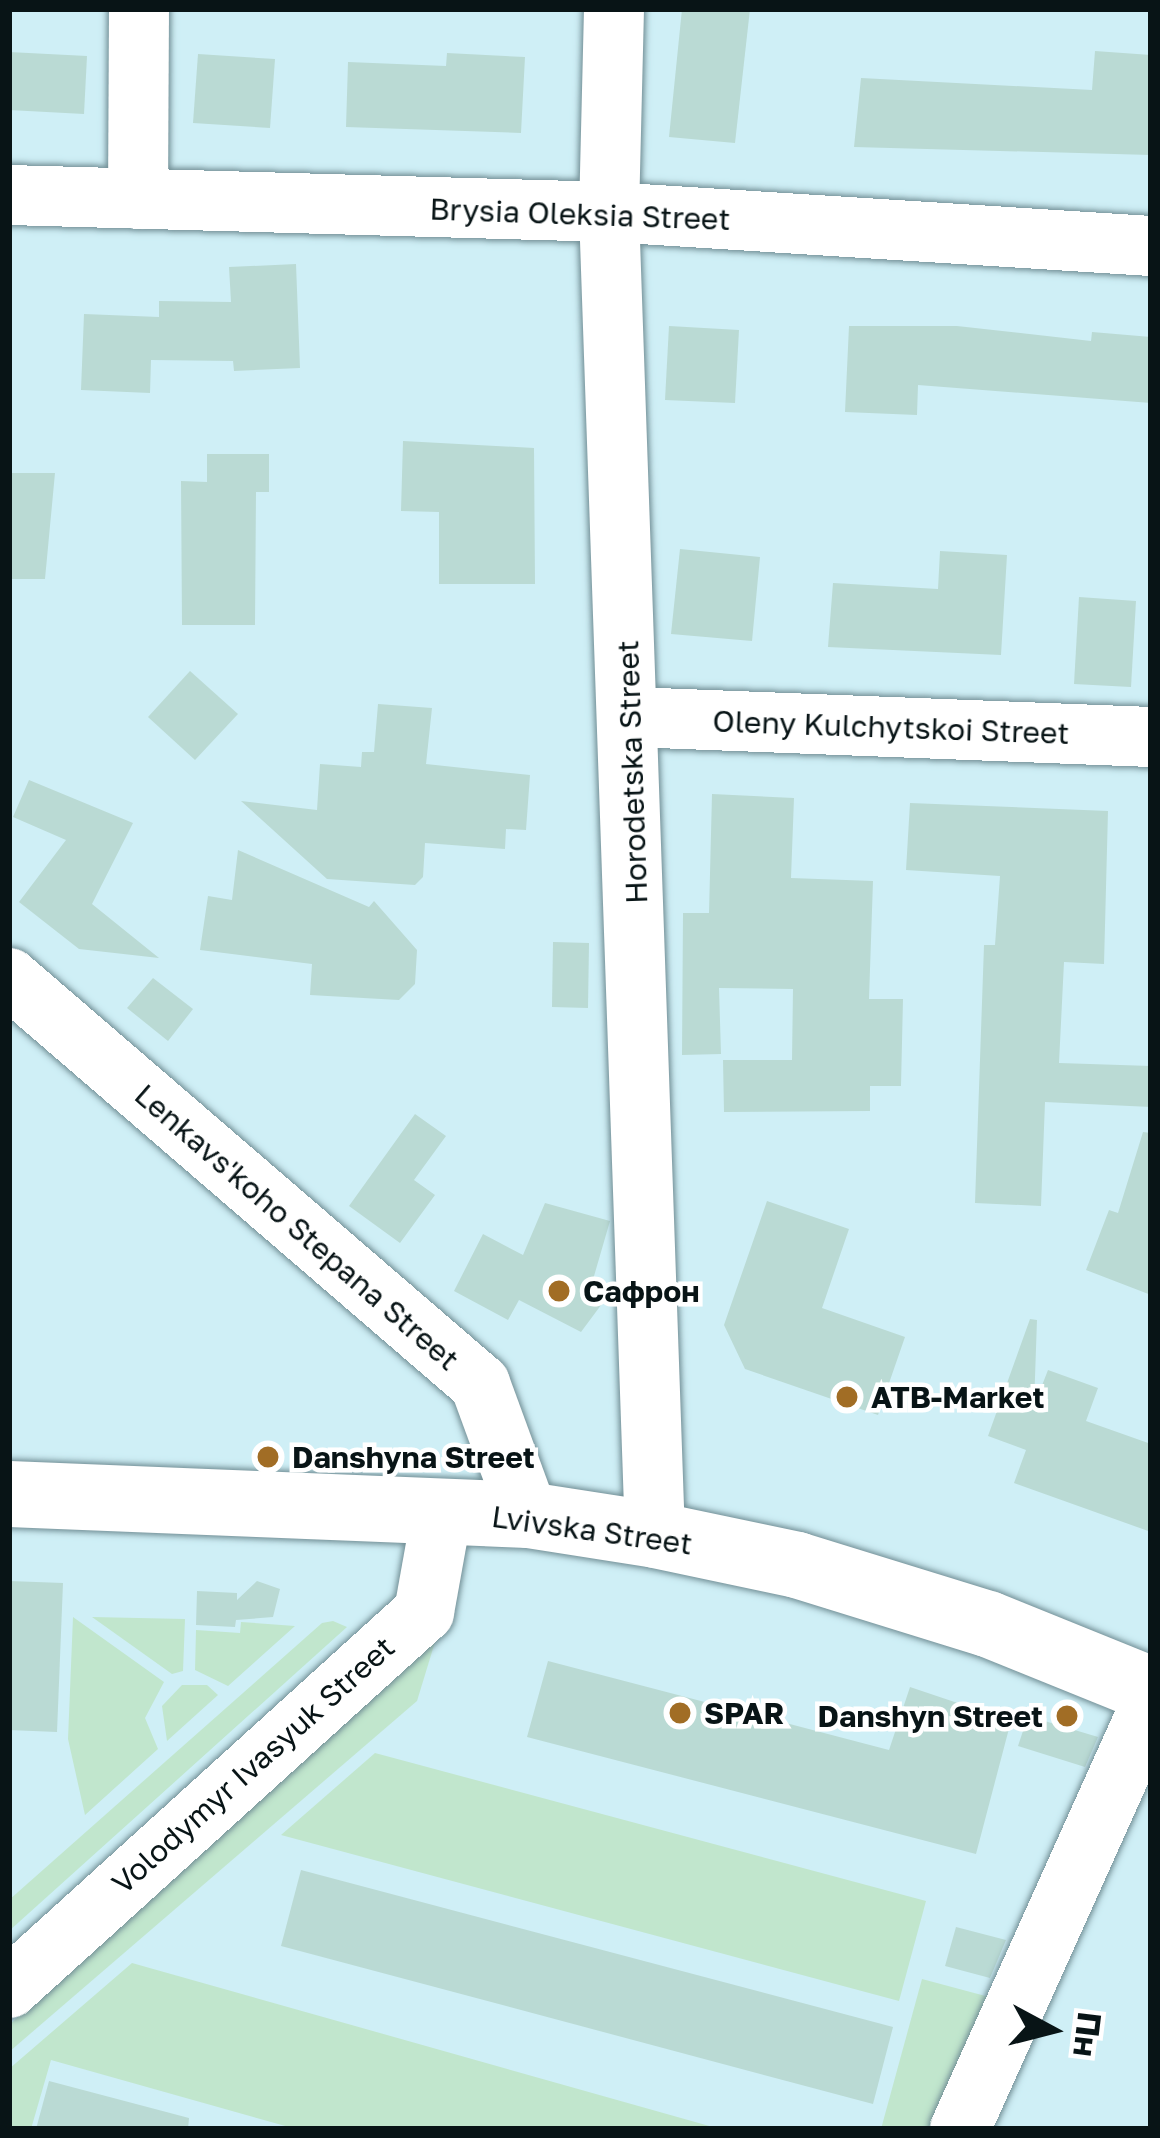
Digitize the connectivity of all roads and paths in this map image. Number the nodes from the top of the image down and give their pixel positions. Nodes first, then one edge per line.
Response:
1 (139, 9) edge
2 (614, 9) edge
3 (9, 195) edge
4 (138, 199) junction
5 (609, 212) junction
6 (1151, 246) edge
7 (631, 717) junction
8 (1151, 736) edge
9 (9, 977) edge
10 (9, 1494) edge
11 (442, 1512) junction
12 (528, 1515) junction
13 (655, 1534) junction
14 (1151, 1690) edge
15 (1151, 1704) edge
16 (9, 1988) edge
17 (960, 2129) edge

1 - 4 street
2 - 5 street, Horodetska Street
3 - 4 street, Brysia Oleksia Street
4 - 5 street, Brysia Oleksia Street
5 - 6 street, Brysia Oleksia Street
5 - 7 street, Horodetska Street
7 - 8 street, Oleny Kulchytskoi Street
7 - 13 street, Horodetska Street
9 - 12 street, Lenkavsʹkoho Stepana Street
10 - 11 main road, Lvivska Street
11 - 12 main road, Lvivska Street
11 - 16 street, Volodymyr Ivasyuk Street
12 - 13 main road, Lvivska Street
13 - 14 main road, Lvivska Street
15 - 17 street

